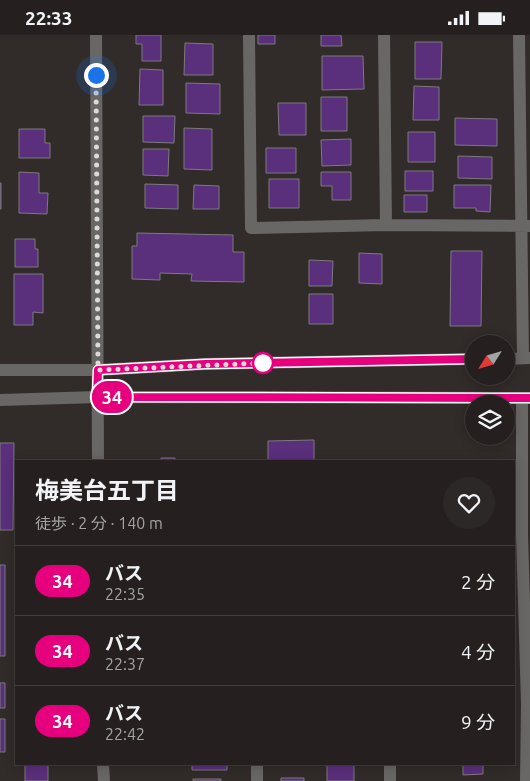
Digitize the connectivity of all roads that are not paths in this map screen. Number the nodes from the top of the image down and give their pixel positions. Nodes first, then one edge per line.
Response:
1 (96, 35) edge
2 (249, 35) edge
3 (384, 35) edge
4 (519, 35) edge
5 (386, 225) junction
6 (526, 226) edge
7 (526, 358) edge
8 (465, 359) edge
9 (0, 370) edge
10 (98, 370) junction
11 (97, 397) junction
12 (526, 398) edge
13 (0, 400) edge
14 (98, 460) edge
15 (522, 534) edge
16 (104, 765) edge
17 (257, 765) edge
18 (390, 765) edge
19 (104, 781) edge
20 (257, 781) edge
21 (390, 781) edge
22 (526, 781) edge

1 - 10 street
2 - 5 street
3 - 5 street
4 - 6 street
5 - 6 street
6 - 7 street
8 - 10 street
9 - 10 street
10 - 11 street
11 - 12 street
11 - 13 street
11 - 14 street
12 - 15 street
15 - 22 street
16 - 19 street
17 - 20 street
18 - 21 street

